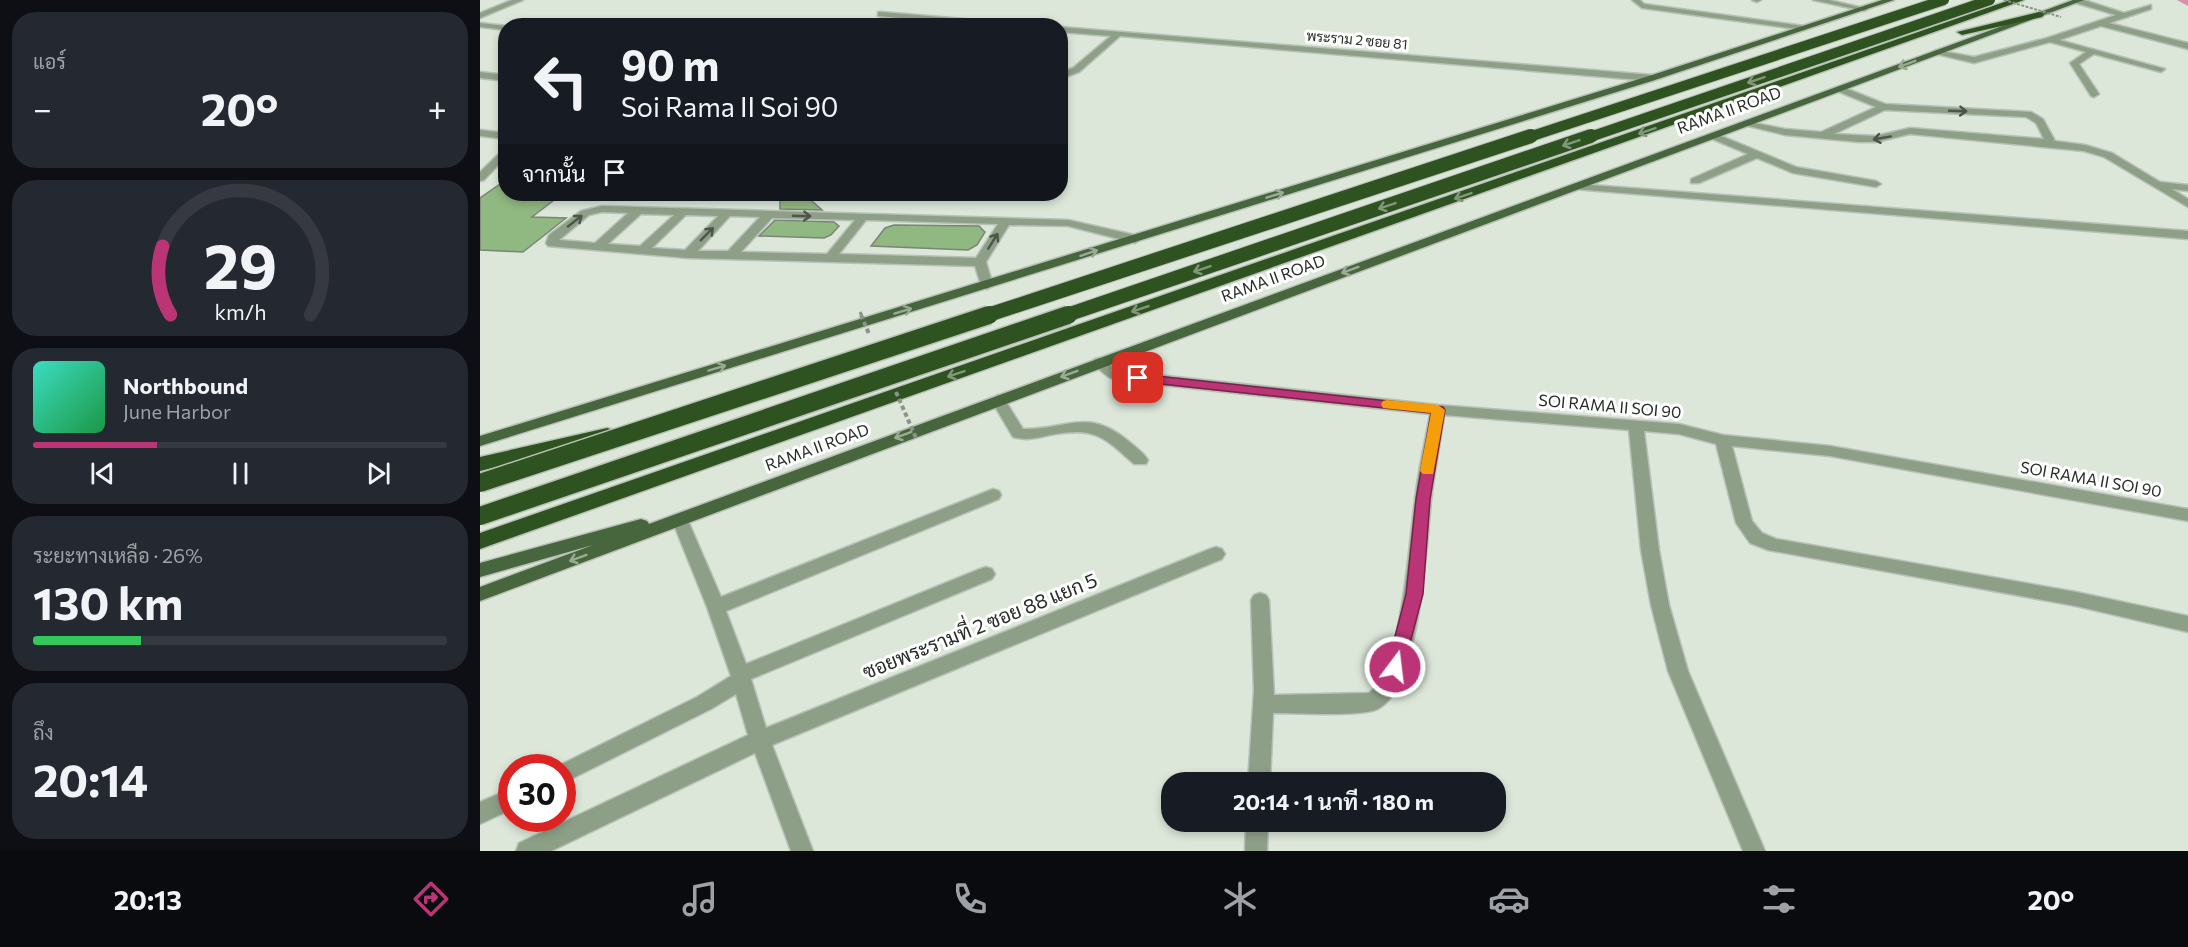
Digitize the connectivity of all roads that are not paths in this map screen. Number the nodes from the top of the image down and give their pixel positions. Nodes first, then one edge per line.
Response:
1 (519, 0) edge
2 (1636, 0) edge
3 (1816, 0) edge
4 (1890, 0) edge
5 (1944, 0) edge
6 (1990, 0) edge
7 (2019, 0) edge
8 (2079, 0) edge
9 (2148, 6) dead end
10 (1864, 9) junction
11 (881, 14) dead end
12 (2039, 15) junction
13 (2123, 15) junction
14 (480, 16) edge
15 (927, 18) edge
16 (2100, 23) junction
17 (480, 25) edge
18 (498, 27) edge
19 (1804, 28) junction
20 (1068, 30) edge
21 (1118, 34) junction
22 (2050, 40) junction
23 (2188, 46) edge
24 (2093, 51) junction
25 (1936, 53) junction
26 (1826, 68) junction
27 (2161, 69) dead end
28 (1068, 73) edge
29 (480, 75) edge
30 (498, 77) edge
31 (1652, 78) junction
32 (1840, 90) junction
33 (2094, 94) dead end
34 (1884, 107) junction
35 (1902, 109) junction
36 (1745, 124) junction
37 (1910, 131) junction
38 (480, 133) edge
39 (498, 135) edge
40 (1823, 135) junction
41 (1714, 136) junction
42 (2051, 143) junction
43 (1755, 155) junction
44 (498, 159) edge
45 (480, 178) edge
46 (1695, 181) dead end
47 (1876, 184) dead end
48 (2157, 185) junction
49 (1578, 187) junction
50 (2188, 188) edge
51 (2188, 204) edge
52 (639, 209) junction
53 (683, 212) junction
54 (727, 213) junction
55 (768, 215) junction
56 (863, 218) junction
57 (1006, 221) junction
58 (2188, 235) edge
59 (1135, 238) junction
60 (598, 246) junction
61 (643, 250) junction
62 (688, 254) junction
63 (732, 255) junction
64 (830, 258) junction
65 (980, 262) junction
66 (987, 285) junction
67 (1100, 362) junction
68 (683, 379) junction
69 (998, 400) junction
70 (1438, 410) junction
71 (686, 415) junction
72 (1636, 426) junction
73 (1723, 440) junction
74 (480, 441) edge
75 (480, 451) edge
76 (1140, 460) dead end
77 (702, 463) junction
78 (480, 464) edge
79 (480, 483) edge
80 (993, 495) dead end
81 (730, 500) junction
82 (2188, 515) edge
83 (480, 516) edge
84 (680, 520) junction
85 (480, 541) edge
86 (480, 554) edge
87 (1216, 555) dead end
88 (480, 570) edge
89 (986, 574) dead end
90 (480, 594) edge
91 (1260, 600) dead end
92 (716, 607) junction
93 (2188, 624) edge
94 (741, 678) junction
95 (1264, 704) junction
96 (759, 740) junction
97 (576, 766) edge
98 (1260, 772) edge
99 (498, 805) edge
100 (480, 813) edge
101 (1257, 832) edge
102 (527, 851) edge
103 (802, 851) edge
104 (1256, 851) edge
105 (1754, 851) edge

1 - 14 street
2 - 19 street
3 - 10 street
4 - 10 main road
5 - 71 highway
5 - 79 highway, bridge
6 -> 83 highway, bridge
7 - 26 highway, RAMA II ROAD
8 - 12 main road, RAMA II ROAD
8 - 13 street
9 - 13 street
10 - 19 main road
11 - 15 street
12 - 25 main road, RAMA II ROAD
12 - 26 highway
13 - 16 street
16 - 22 street
16 - 23 street
17 - 18 street
19 - 31 main road
20 - 21 street, พระราม 2 ซอย 81
21 - 28 street
21 - 31 street, พระราม 2 ซอย 81
22 - 24 street
22 - 25 street
24 - 27 street
24 - 33 street
25 -> 32 main road, RAMA II ROAD
26 -> 77 highway, RAMA II ROAD
29 - 30 street
59 -> 31 main road
32 - 34 street
32 - 36 main road, RAMA II ROAD
34 - 35 street
34 - 40 street
35 - 37 street
35 -> 42 street
36 - 40 street
36 - 41 main road, RAMA II ROAD
37 -> 40 street
37 - 42 street
38 - 39 street
41 - 43 street
41 - 49 main road, RAMA II ROAD
42 - 48 street
43 - 46 street
43 - 47 street
44 - 45 street
48 - 50 street
48 - 51 street
49 - 58 street
49 -> 67 main road, RAMA II ROAD
52 - 53 street
52 - 60 street
60 -> 52 street
53 - 54 street
53 - 61 street
54 - 55 street
62 -> 54 street
55 -> 56 street
55 - 63 street
56 - 57 street
56 - 64 street
57 - 59 street
65 -> 57 street
66 -> 59 main road
60 - 61 street
61 - 62 street
62 - 63 street
63 - 64 street
64 - 65 street
65 - 66 street
68 -> 66 main road
67 -> 69 main road, RAMA II ROAD
67 - 70 street, SOI RAMA II SOI 90
68 - 74 main road
68 - 75 main road
69 - 76 street
69 -> 81 main road, RAMA II ROAD
70 - 72 street, SOI RAMA II SOI 90
70 - 95 street
71 - 78 highway
71 - 79 highway
72 - 73 street, SOI RAMA II SOI 90
72 - 105 street
73 - 82 street, SOI RAMA II SOI 90
73 - 93 street
77 - 85 highway, RAMA II ROAD
77 - 86 highway
80 - 92 street
81 - 84 main road, RAMA II ROAD
81 - 88 main road
84 -> 90 main road, RAMA II ROAD
84 - 92 street
87 - 96 street, ซอยพระรามที่ 2 ซอย 88 แยก 5
89 - 94 street
91 - 95 street
92 - 94 street
94 - 96 street
94 - 97 street
95 - 98 street
96 - 102 street, ซอยพระรามที่ 2 ซอย 88 แยก 5
96 - 103 street
99 - 100 street
101 - 104 street

